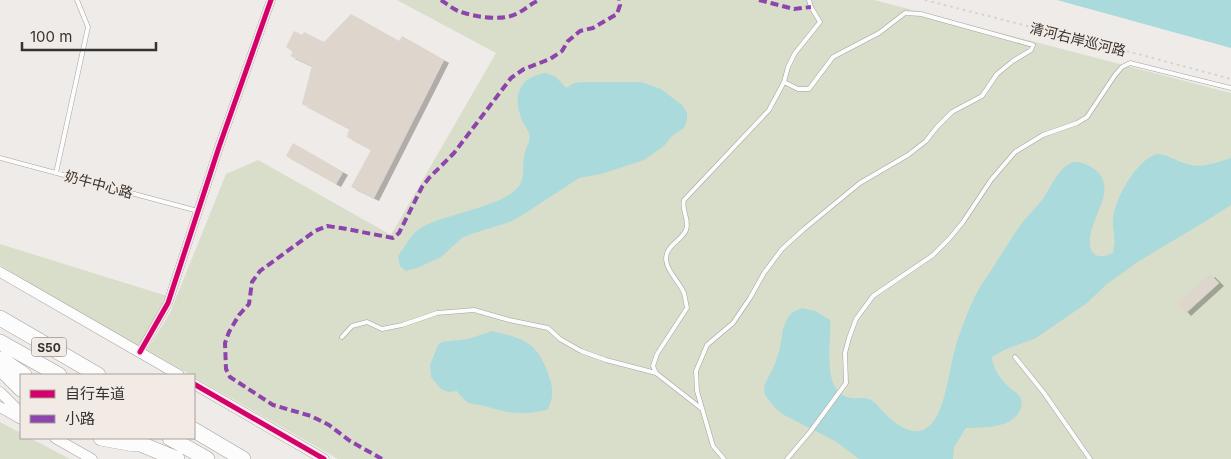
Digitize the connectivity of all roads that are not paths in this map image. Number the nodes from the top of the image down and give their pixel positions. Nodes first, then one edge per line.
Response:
1 (77, 0) edge
2 (271, 0) edge
3 (809, 0) edge
4 (784, 82) junction
5 (1231, 88) edge
6 (0, 158) edge
7 (56, 173) junction
8 (198, 211) junction
9 (0, 272) edge
10 (0, 314) edge
11 (0, 318) edge
12 (29, 336) junction
13 (342, 337) dead end
14 (0, 342) edge
15 (140, 352) junction
16 (1015, 357) dead end
17 (0, 358) edge
18 (0, 368) edge
19 (656, 373) junction
20 (23, 374) edge
21 (57, 374) edge
22 (96, 374) edge
23 (177, 374) edge
24 (195, 385) edge
25 (20, 388) edge
26 (0, 392) edge
27 (0, 407) edge
28 (702, 409) junction
29 (20, 412) edge
30 (20, 418) edge
31 (195, 431) edge
32 (57, 439) edge
33 (107, 439) edge
34 (128, 439) edge
35 (172, 439) edge
36 (141, 445) junction
37 (92, 459) edge
38 (177, 459) edge
39 (207, 459) edge
40 (243, 459) edge
41 (324, 459) edge
42 (724, 459) edge
43 (787, 459) edge
44 (1090, 459) edge

1 - 7 lane
2 - 8 street
3 - 4 lane
4 - 19 lane
4 - 28 lane
5 - 43 lane
6 - 7 lane, 奶牛中心路
7 - 8 lane, 奶牛中心路
8 - 15 street
9 - 15 street
10 - 12 highway
11 - 12 highway, S50
12 - 22 highway, S50
13 - 19 lane
14 - 21 highway, S50
15 - 23 street
16 - 44 lane
17 - 20 highway
18 - 25 highway
19 - 28 lane
24 - 41 street
26 - 29 street
27 - 30 street
28 - 42 lane
31 - 40 highway
32 - 37 street
33 - 36 highway
34 - 36 highway
35 - 39 highway
36 - 38 highway

